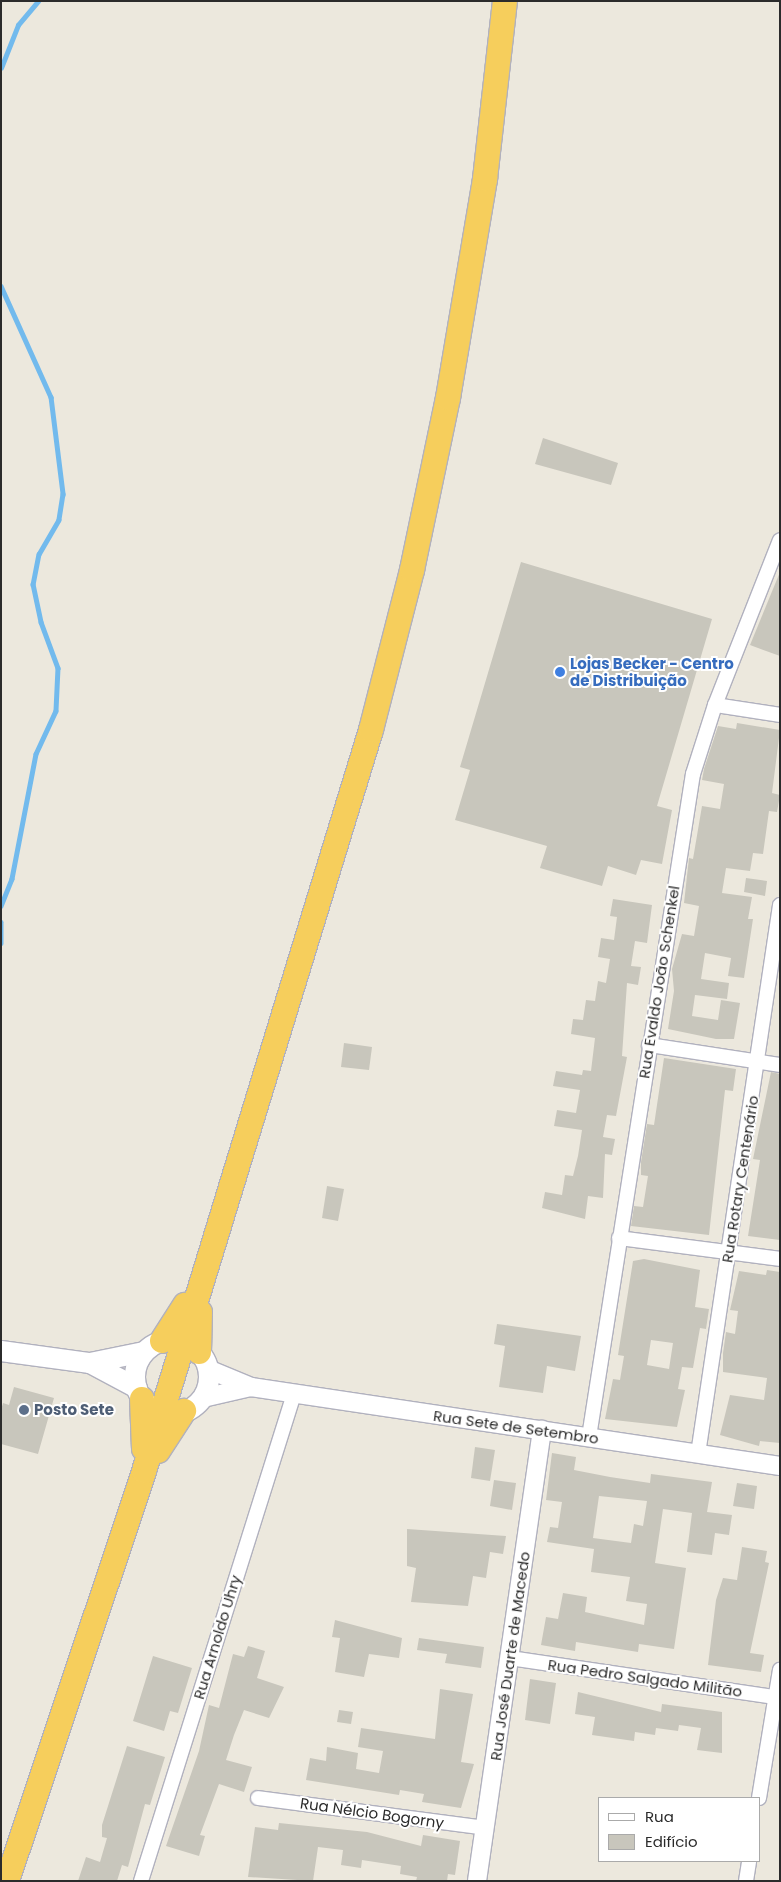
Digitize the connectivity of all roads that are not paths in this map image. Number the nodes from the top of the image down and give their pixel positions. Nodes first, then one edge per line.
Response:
1 (505, 1) edge
2 (780, 540) edge
3 (715, 706) junction
4 (780, 715) edge
5 (780, 904) edge
6 (649, 1046) junction
7 (758, 1062) junction
8 (780, 1065) edge
9 (619, 1238) junction
10 (729, 1252) junction
11 (780, 1259) edge
12 (1, 1351) edge
13 (179, 1351) junction
14 (90, 1363) junction
15 (252, 1387) junction
16 (140, 1393) junction
17 (294, 1394) junction
18 (183, 1407) junction
19 (542, 1430) junction
20 (589, 1438) junction
21 (698, 1454) junction
22 (780, 1466) edge
23 (144, 1471) junction
24 (510, 1658) junction
25 (780, 1670) edge
26 (778, 1698) edge
27 (759, 1797) edge
28 (258, 1798) dead end
29 (486, 1828) junction
30 (749, 1862) edge
31 (7, 1881) edge
32 (141, 1881) edge
33 (477, 1881) edge
34 (746, 1881) edge

1 - 13 highway
2 - 3 street, Rua Evaldo João Schenkel
3 - 4 street
3 - 6 street, Rua Evaldo João Schenkel
5 - 7 street, Rua Rotary Centenário
6 - 7 street
6 - 9 street, Rua Evaldo João Schenkel
7 - 8 street
7 - 10 street, Rua Rotary Centenário
9 - 10 street
9 - 20 street, Rua Evaldo João Schenkel
10 - 11 street
10 - 21 street, Rua Rotary Centenário
12 - 14 main road
13 - 14 main road
13 - 15 street, Rua Sete de Setembro
13 - 16 main road
13 - 18 highway
13 - 18 main road
14 - 16 main road
15 - 17 street, Rua Sete de Setembro
15 - 18 street, Rua Sete de Setembro
16 - 18 main road
16 - 23 highway
17 - 19 street, Rua Sete de Setembro
17 - 32 street, Rua Arnoldo Uhry
18 - 23 highway
19 - 20 street, Rua Sete de Setembro
19 - 24 street, Rua José Duarte de Macedo
20 - 21 street, Rua Sete de Setembro
21 - 22 street, Rua Sete de Setembro
23 - 31 highway
24 - 26 street, Rua Pedro Salgado Militão
24 - 29 street, Rua José Duarte de Macedo
25 - 26 street
26 - 27 street
28 - 29 street, Rua Nélcio Bogorny
29 - 33 street, Rua José Duarte de Macedo
30 - 34 street

